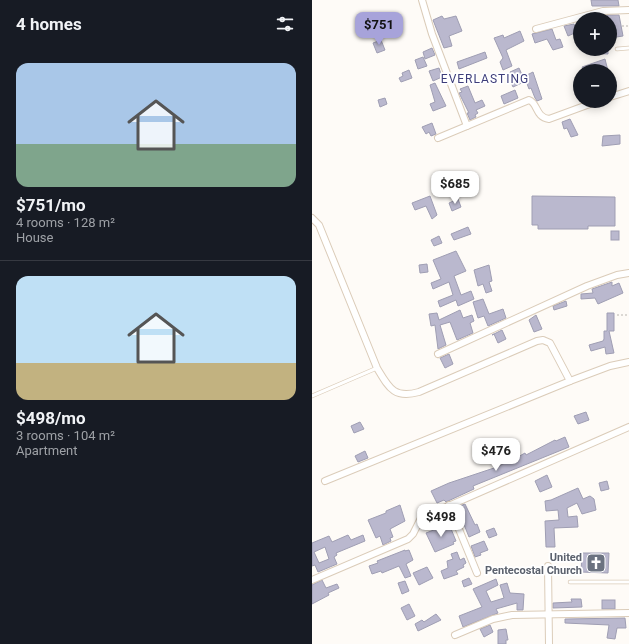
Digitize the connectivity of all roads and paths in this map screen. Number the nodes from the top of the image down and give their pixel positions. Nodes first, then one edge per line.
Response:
1 (422, 0) edge
2 (629, 10) edge
3 (622, 26) dead end
4 (629, 26) edge
5 (536, 29) dead end
6 (629, 48) edge
7 (617, 49) dead end
8 (629, 91) edge
9 (617, 95) edge
10 (580, 108) edge
11 (467, 126) junction
12 (438, 138) dead end
13 (312, 218) edge
14 (629, 273) edge
15 (617, 315) dead end
16 (629, 315) edge
17 (438, 354) dead end
18 (629, 362) edge
19 (377, 368) junction
20 (570, 381) junction
21 (312, 396) edge
22 (629, 427) edge
23 (325, 481) dead end
24 (449, 506) junction
25 (548, 566) dead end
26 (477, 573) dead end
27 (312, 580) edge
28 (570, 582) dead end
29 (629, 582) edge
30 (549, 614) junction
31 (629, 614) edge
32 (456, 635) dead end
33 (549, 644) edge

1 - 11 street
2 - 5 street
3 - 4 path
6 - 7 lane
8 - 9 street
10 - 11 street
11 - 12 street
13 - 19 street
14 - 17 street
15 - 16 path
18 - 20 street
19 - 20 street
19 - 21 lane
20 - 23 street
22 - 24 street
24 - 26 street
24 - 27 street
25 - 30 street
28 - 29 lane
30 - 31 street
30 - 32 street
30 - 33 street

